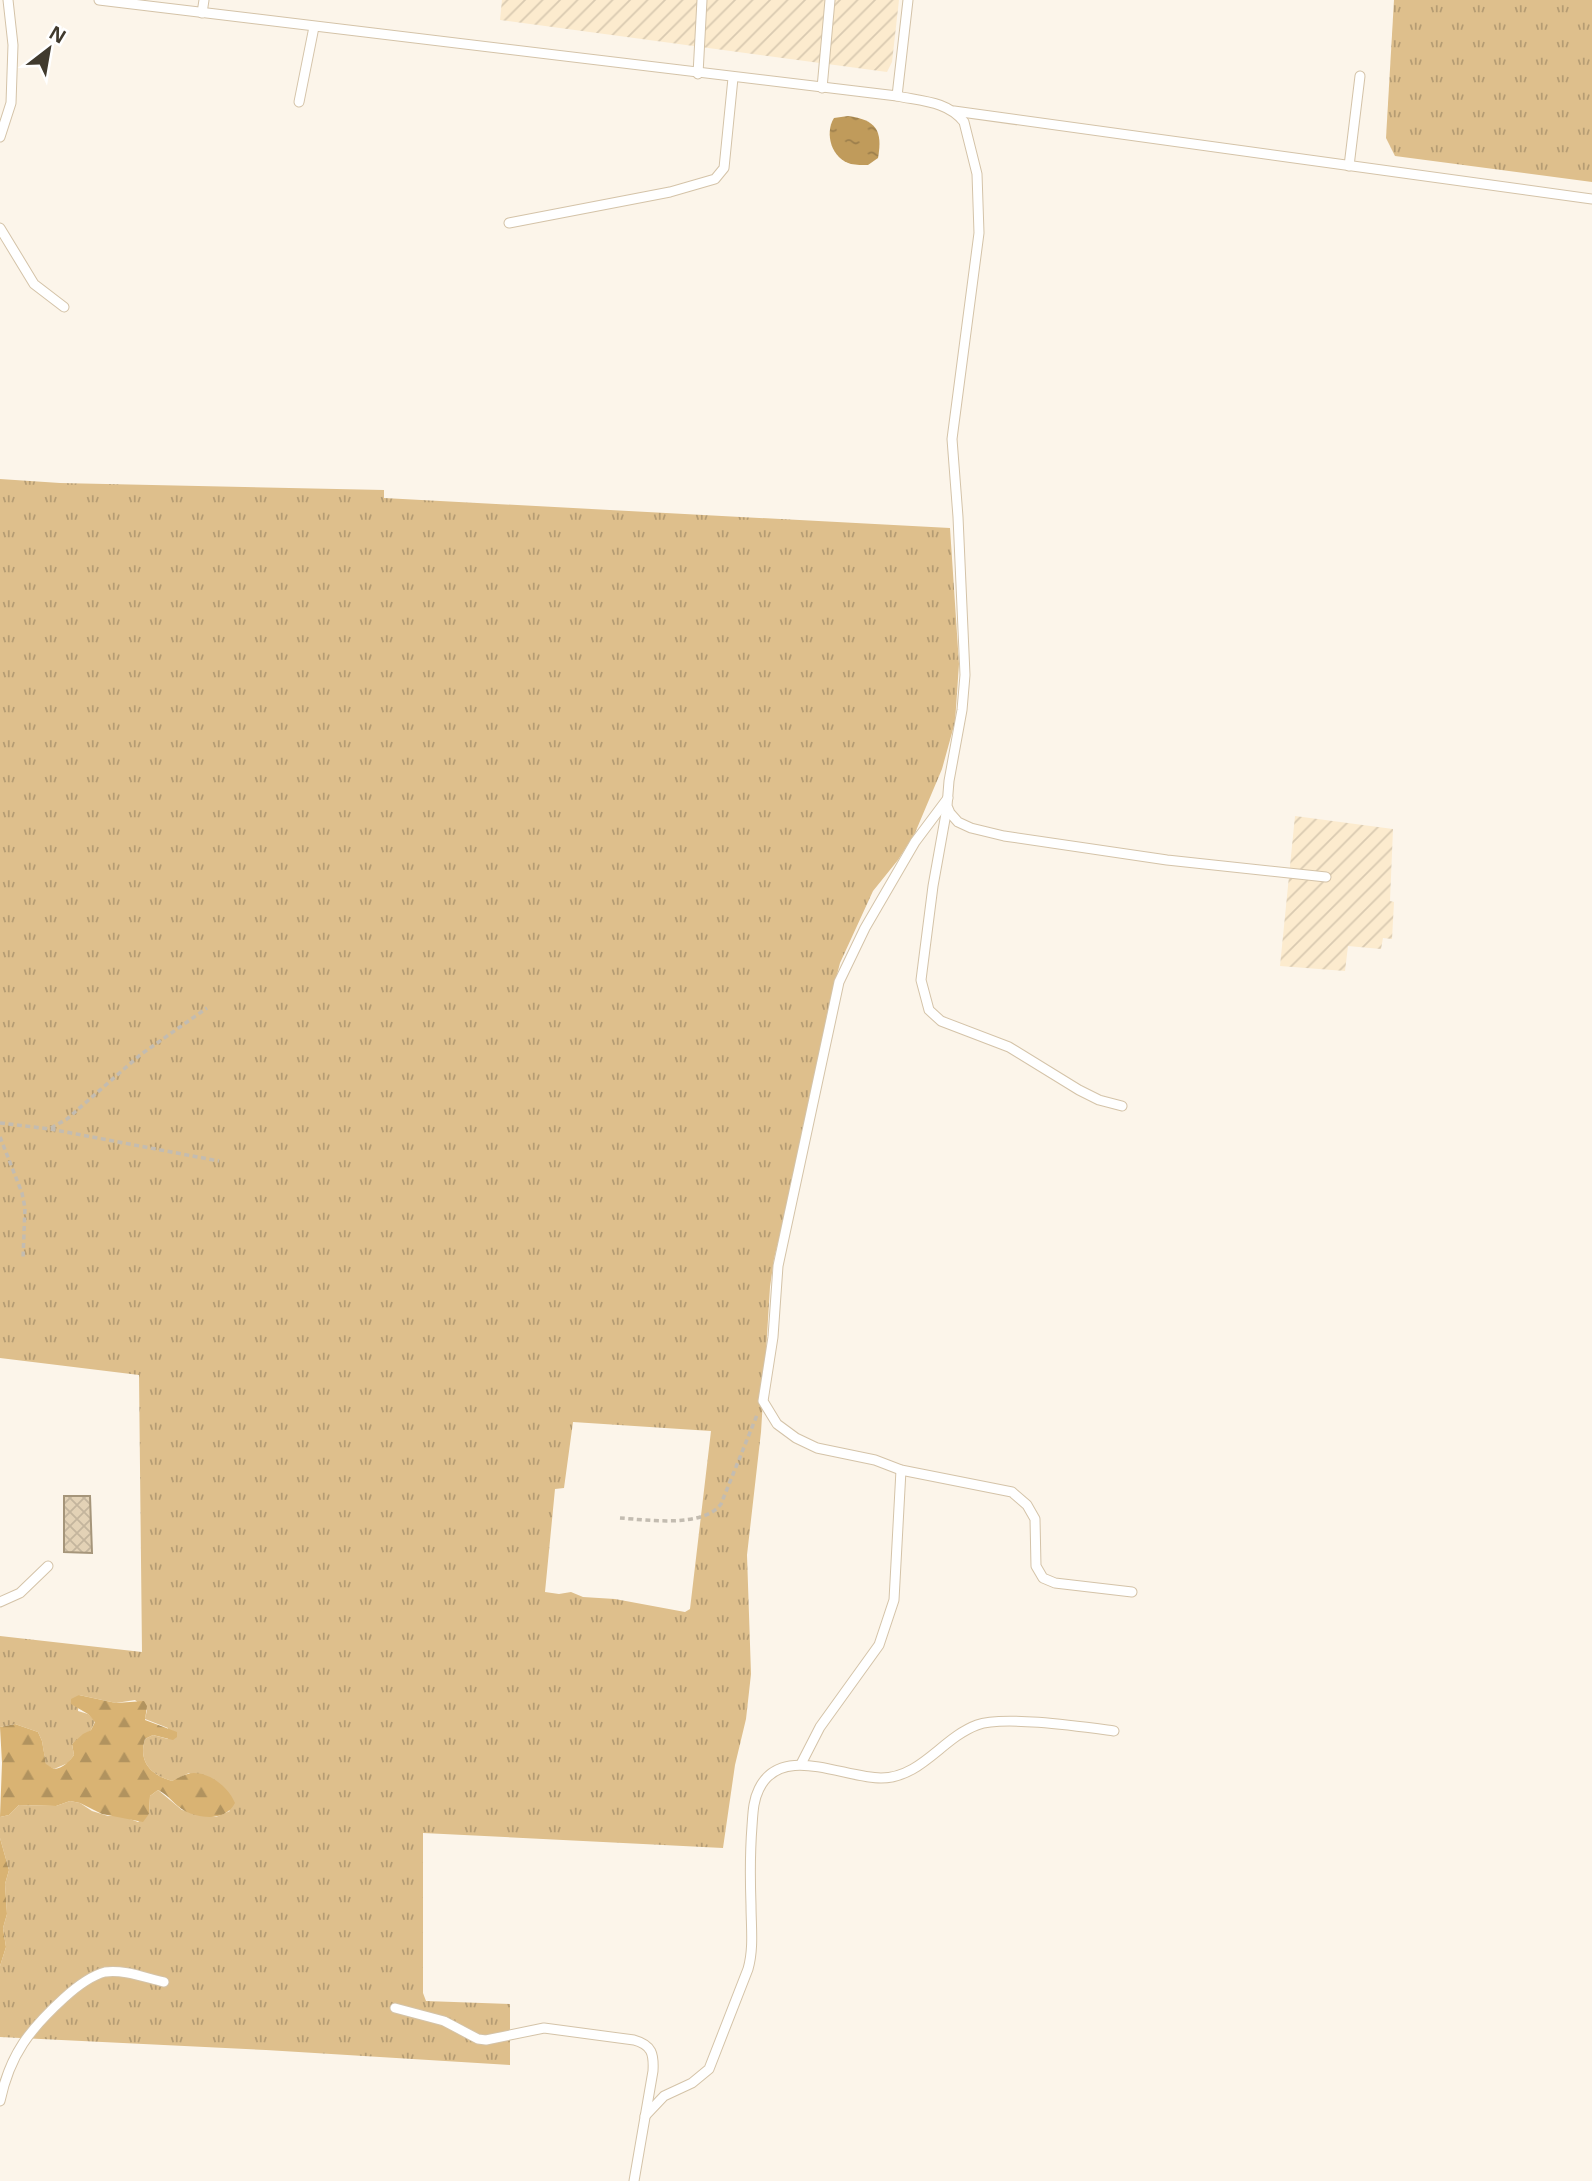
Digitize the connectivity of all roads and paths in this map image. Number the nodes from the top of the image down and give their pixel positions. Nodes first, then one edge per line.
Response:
1 (8, 0) edge
2 (99, 0) edge
3 (185, 0) edge
4 (204, 0) edge
5 (702, 0) edge
6 (830, 0) edge
7 (908, 0) edge
8 (184, 11) junction
9 (202, 13) junction
10 (314, 27) junction
11 (698, 74) junction
12 (1360, 76) dead end
13 (733, 78) junction
14 (822, 88) junction
15 (897, 96) junction
16 (299, 102) dead end
17 (954, 111) junction
18 (0, 137) edge
19 (1349, 166) junction
20 (1592, 199) edge
21 (509, 223) dead end
22 (0, 228) edge
23 (64, 307) dead end
24 (948, 802) junction
25 (1326, 877) dead end
26 (207, 1008) dead end
27 (1122, 1106) dead end
28 (0, 1123) edge
29 (50, 1129) junction
30 (0, 1137) edge
31 (219, 1161) dead end
32 (23, 1259) dead end
33 (763, 1401) junction
34 (901, 1470) junction
35 (620, 1518) dead end
36 (48, 1566) dead end
37 (1132, 1592) dead end
38 (0, 1602) edge
39 (1114, 1731) dead end
40 (801, 1765) junction
41 (163, 1982) dead end
42 (395, 2008) dead end
43 (0, 2101) edge
44 (645, 2116) junction
45 (634, 2181) edge

1 - 18 lane
2 - 8 lane
3 - 8 lane
4 - 9 lane
5 - 11 lane
6 - 14 lane
7 - 15 lane
8 - 9 lane
9 - 10 lane
10 - 11 lane
10 - 16 lane
11 - 13 lane
12 - 19 lane
13 - 14 lane
13 - 21 lane
14 - 15 lane
15 - 17 lane
17 - 19 lane
17 - 24 lane
19 - 20 lane
22 - 23 lane
24 - 25 lane
24 - 27 lane
24 - 33 lane
26 - 29 path
28 - 29 path
29 - 31 path
30 - 32 path
33 - 34 lane
33 - 35 path
34 - 37 lane
34 - 40 lane
36 - 38 lane
39 - 40 lane
40 - 44 lane
41 - 43 lane
42 - 44 lane
44 - 45 lane

